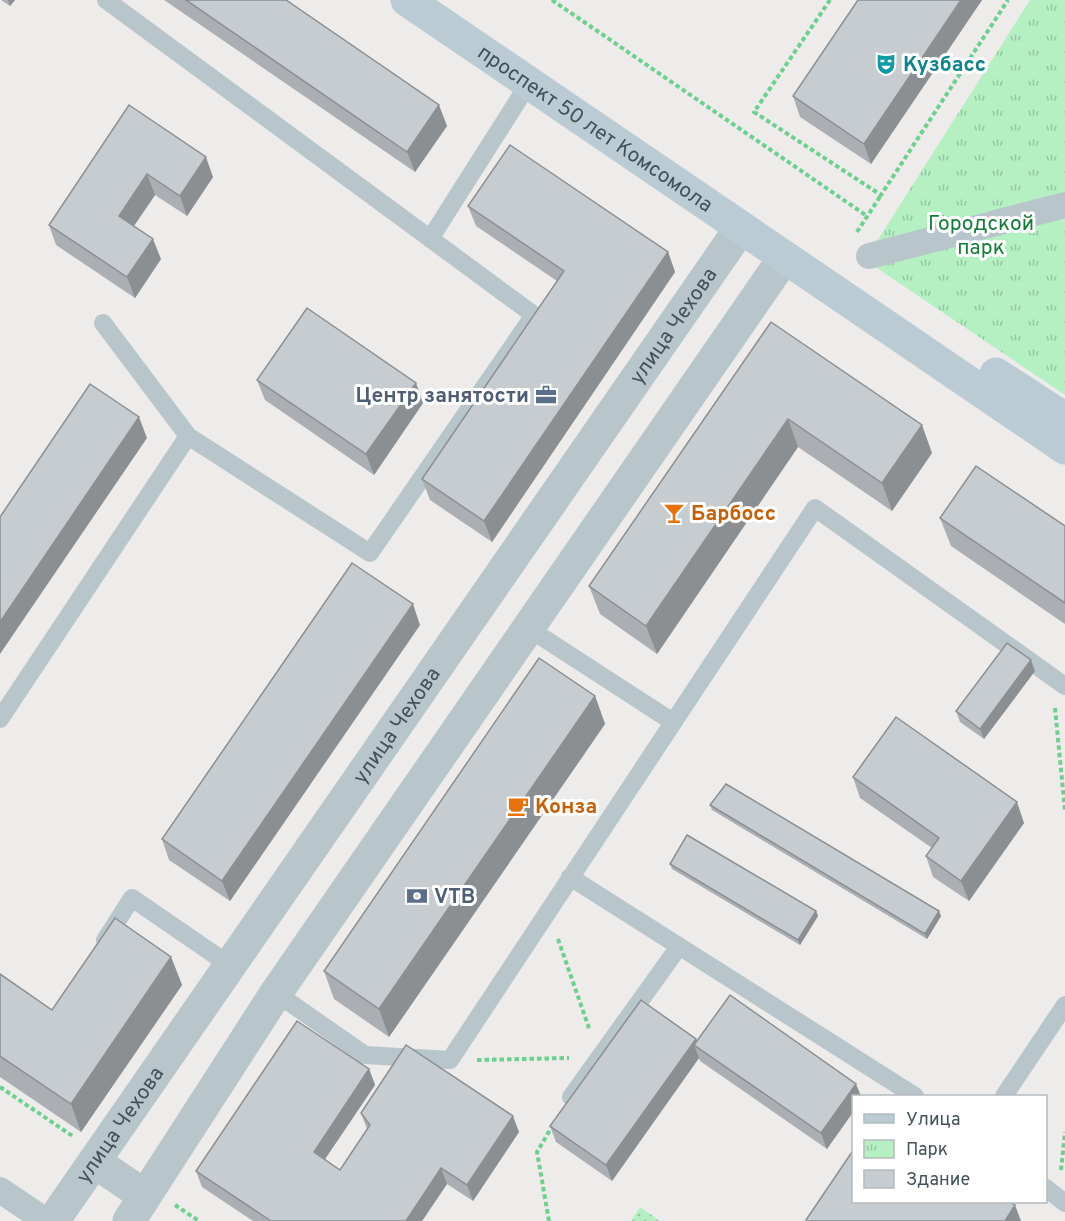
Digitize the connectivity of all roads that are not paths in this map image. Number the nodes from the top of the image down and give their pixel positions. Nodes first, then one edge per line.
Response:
1 (105, 0) edge
2 (407, 0) edge
3 (529, 83) junction
4 (1065, 205) edge
5 (741, 229) junction
6 (430, 239) junction
7 (869, 256) dead end
8 (784, 258) junction
9 (103, 323) dead end
10 (1065, 419) edge
11 (188, 436) junction
12 (1065, 448) edge
13 (528, 628) junction
14 (1059, 681) edge
15 (0, 719) edge
16 (673, 722) junction
17 (570, 878) junction
18 (678, 948) junction
19 (94, 957) edge
20 (231, 966) junction
21 (276, 993) junction
22 (1065, 1005) edge
23 (913, 1095) edge
24 (1005, 1095) edge
25 (571, 1097) edge
26 (87, 1151) junction
27 (0, 1190) edge
28 (137, 1209) edge
29 (46, 1221) edge
30 (53, 1221) edge

1 - 6 lane
2 - 3 main road, проспект 50 лет Комсомола
3 - 5 main road, проспект 50 лет Комсомола
3 - 6 lane
4 - 7 street
5 - 8 main road, проспект 50 лет Комсомола
5 - 20 street, улица Чехова
6 - 11 lane
8 - 10 main road
8 - 12 main road, проспект 50 лет Комсомола
8 - 13 street
9 - 11 lane
11 - 15 lane
13 - 16 lane
13 - 21 street
14 - 16 lane
16 - 17 lane
17 - 18 lane
17 - 21 lane
18 - 23 lane
18 - 25 lane
19 - 20 lane
20 - 26 street, улица Чехова
21 - 28 street
22 - 24 lane
26 - 28 street
26 - 30 street, улица Чехова
27 - 29 street

